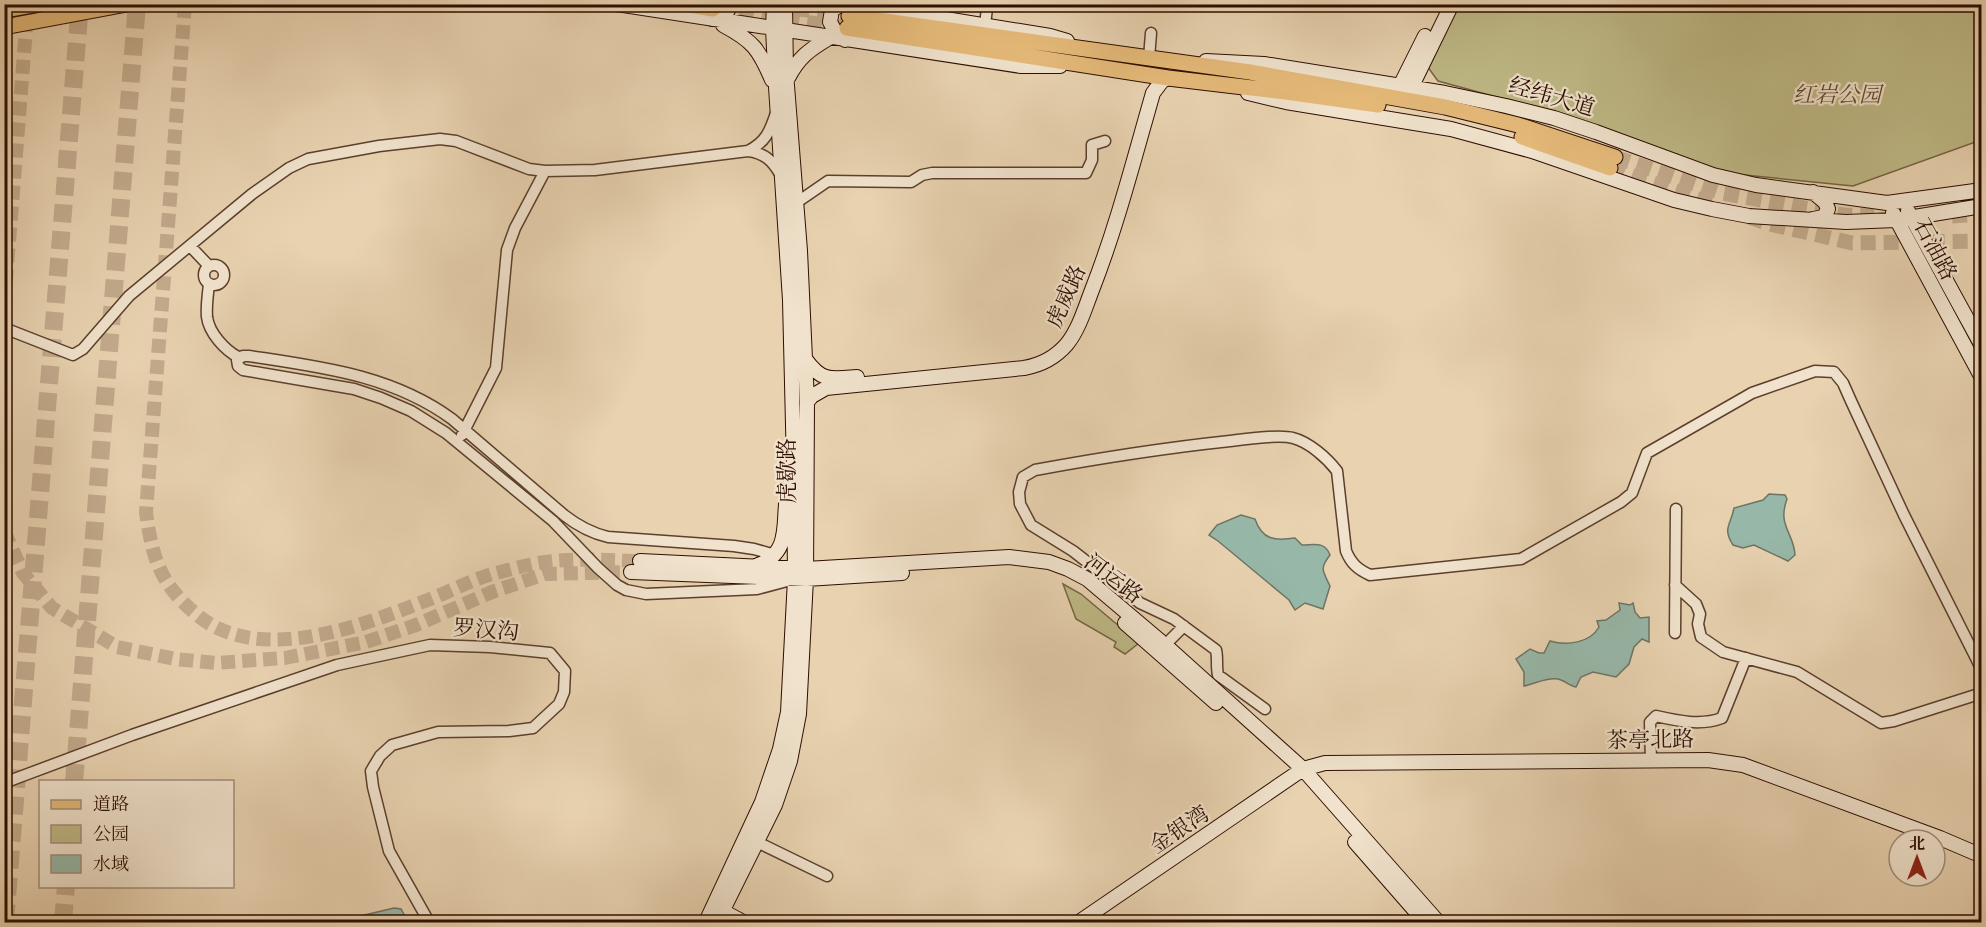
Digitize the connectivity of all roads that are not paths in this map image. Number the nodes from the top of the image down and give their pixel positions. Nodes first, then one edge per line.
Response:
1 (38, 4) edge
2 (127, 4) edge
3 (617, 4) edge
4 (683, 4) edge
5 (731, 4) edge
6 (774, 4) edge
7 (785, 4) edge
8 (1441, 4) edge
9 (1452, 4) edge
10 (987, 8) dead end
11 (4, 10) edge
12 (712, 14) junction
13 (848, 19) edge
14 (986, 25) junction
15 (4, 27) edge
16 (779, 30) junction
17 (1151, 33) dead end
18 (829, 38) junction
19 (1104, 52) junction
20 (1149, 58) junction
21 (1174, 62) junction
22 (1139, 73) junction
23 (1168, 78) junction
24 (1206, 83) junction
25 (781, 84) junction
26 (1406, 87) junction
27 (778, 107) junction
28 (1106, 141) dead end
29 (748, 151) junction
30 (545, 171) junction
31 (783, 181) junction
32 (1982, 190) edge
33 (1814, 192) junction
34 (1904, 202) junction
35 (796, 203) junction
36 (1887, 203) junction
37 (1982, 206) edge
38 (1911, 217) junction
39 (1813, 219) junction
40 (1896, 220) junction
41 (190, 246) junction
42 (209, 266) junction
43 (209, 284) junction
44 (4, 328) edge
45 (1982, 346) edge
46 (238, 357) junction
47 (806, 360) junction
48 (1982, 378) edge
49 (807, 402) junction
50 (465, 429) junction
51 (457, 442) junction
52 (794, 467) junction
53 (1676, 509) dead end
54 (608, 537) junction
55 (582, 551) junction
56 (776, 555) junction
57 (640, 561) tunnel mouth
58 (754, 566) junction
59 (631, 572) tunnel mouth
60 (801, 574) junction
61 (1675, 585) junction
62 (1184, 626) junction
63 (1675, 633) dead end
64 (1165, 645) junction
65 (1746, 658) junction
66 (1982, 670) edge
67 (1982, 693) edge
68 (1265, 709) dead end
69 (1651, 761) junction
70 (1300, 771) junction
71 (9, 781) dead end
72 (757, 842) junction
73 (1982, 856) edge
74 (826, 876) dead end
75 (718, 913) edge
76 (429, 922) edge
77 (706, 922) edge
78 (743, 922) edge
79 (1079, 922) edge
80 (1425, 922) edge
81 (1438, 922) edge

1 - 11 main road
2 - 15 main road
3 - 12 main road
4 - 12 main road
5 - 12 main road
6 - 16 main road, 虎歇路
7 - 16 main road, 虎歇路
8 - 26 main road
9 - 26 main road
10 - 14 street
12 - 16 main road
12 - 25 main road
13 - 14 main road
13 - 18 main road
13 - 19 main road, 经纬大道
13 - 22 main road
14 - 19 main road
16 - 18 main road
16 - 25 main road, 虎歇路
17 - 20 street
18 - 25 main road
19 - 20 main road, 经纬大道
20 - 21 main road, 经纬大道
21 - 24 main road
21 - 26 main road, 经纬大道
22 - 23 main road
22 - 47 main road, 虎威路
23 - 24 main road
23 - 49 main road, 虎威路
24 - 39 main road
25 - 27 main road, 虎歇路
25 - 35 main road, 虎歇路
26 - 33 main road, 经纬大道
27 - 29 street
27 - 31 main road, 虎歇路
28 - 35 street
29 - 30 street
29 - 31 street
30 - 41 street
30 - 50 street
31 - 52 main road, 虎歇路
32 - 34 main road, 经纬大道
33 - 36 main road, 经纬大道
33 - 39 main road
34 - 36 main road, 经纬大道
34 - 38 main road, 石油路
35 - 47 main road, 虎歇路
36 - 40 main road, 石油路
37 - 38 main road
38 - 40 main road
38 - 45 main road, 石油路
39 - 40 main road
40 - 48 main road, 石油路
41 - 42 street
41 - 44 street
42 - 43 street
42 - 43 street
43 - 46 street
46 - 50 street
46 - 51 street
47 - 49 main road, 虎歇路
49 - 60 main road, 虎歇路
50 - 51 street
50 - 54 street
51 - 55 street
52 - 56 main road
52 - 60 main road, 虎歇路
53 - 61 street
54 - 55 street
54 - 56 street
55 - 60 street
56 - 58 main road
57 - 58 main road, 河运路
58 - 60 main road, 河运路
59 - 60 main road, 河运路
60 - 64 main road, 河运路
60 - 70 main road, 河运路
60 - 72 main road, 虎歇路
60 - 75 main road, 虎歇路
61 - 63 street
61 - 65 street
62 - 64 street
62 - 66 street
62 - 68 street
64 - 70 main road, 河运路
65 - 67 street
65 - 69 street
69 - 70 main road, 茶亭北路
69 - 73 main road, 茶亭北路
70 - 79 main road, 金银湾
70 - 80 main road, 河运路
70 - 81 main road, 河运路
71 - 76 street, 罗汉沟
72 - 74 street
72 - 75 main road, 虎歇路
75 - 77 main road, 虎歇路
75 - 78 main road

